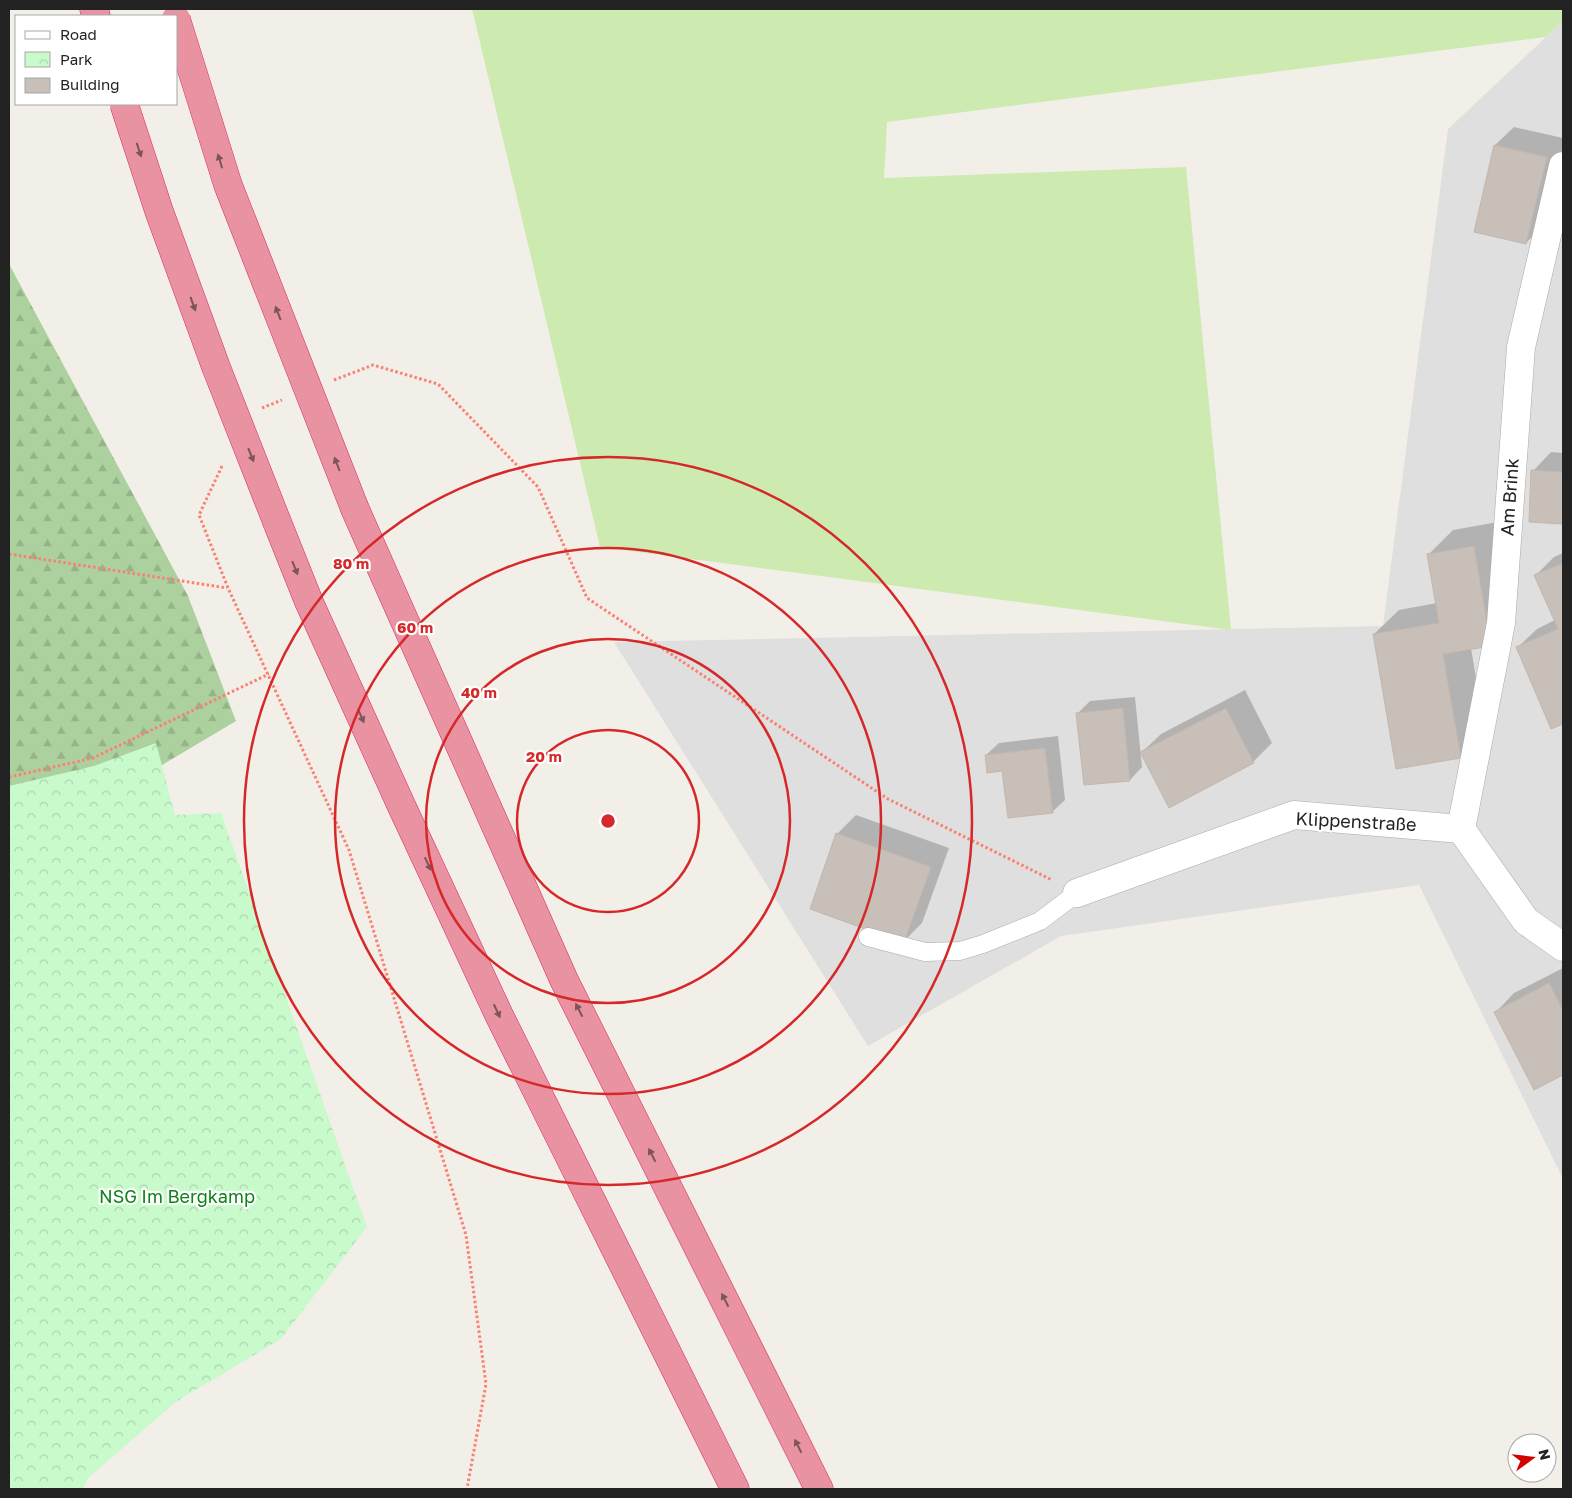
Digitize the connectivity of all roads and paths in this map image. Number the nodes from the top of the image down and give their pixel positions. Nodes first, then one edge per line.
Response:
1 (178, 24) edge
2 (124, 105) edge
3 (1563, 166) edge
4 (329, 382) dead end
5 (284, 399) dead end
6 (257, 409) dead end
7 (223, 464) dead end
8 (9, 554) edge
9 (228, 588) junction
10 (268, 674) junction
11 (9, 778) edge
12 (1461, 829) junction
13 (1077, 893) junction
14 (868, 937) dead end
15 (1563, 947) edge
16 (467, 1489) edge
17 (735, 1489) edge
18 (819, 1489) edge

18 -> 1 highway, bridge
2 -> 17 highway, bridge
3 - 12 street, Am Brink
4 - 13 path
5 - 6 path
7 - 9 path
8 - 9 path
9 - 10 path
10 - 11 path
10 - 16 path
12 - 13 street, Klippenstraße
12 - 15 street
13 - 14 lane

